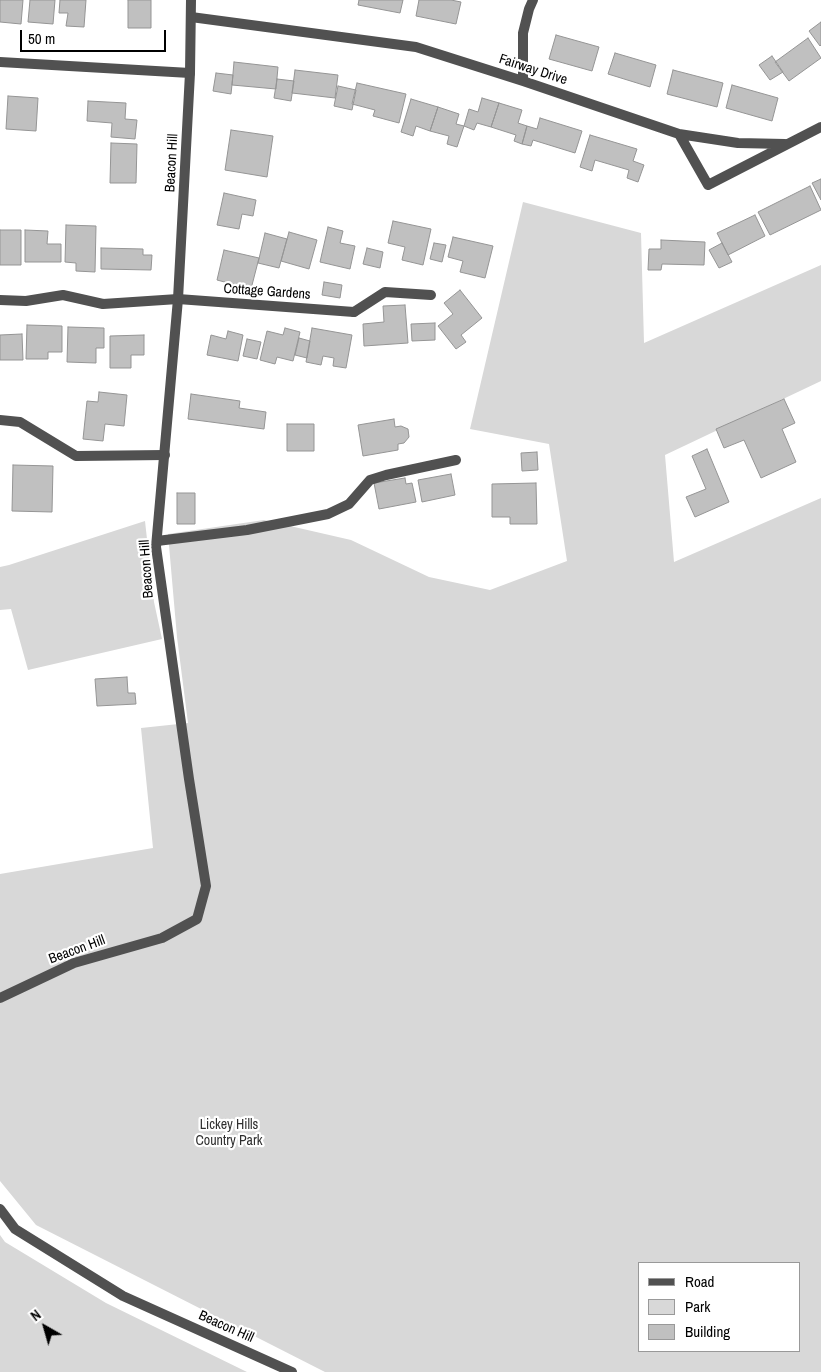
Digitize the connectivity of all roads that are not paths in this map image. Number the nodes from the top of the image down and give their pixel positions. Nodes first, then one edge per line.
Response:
1 (191, 0) edge
2 (533, 0) edge
3 (191, 17) junction
4 (0, 62) edge
5 (190, 72) junction
6 (523, 80) junction
7 (821, 127) edge
8 (679, 134) junction
9 (786, 144) junction
10 (431, 295) dead end
11 (178, 299) junction
12 (0, 300) edge
13 (0, 420) edge
14 (165, 455) junction
15 (456, 460) dead end
16 (157, 541) junction
17 (0, 998) edge
18 (0, 1209) edge
19 (292, 1372) edge

1 - 3 street, Beacon Hill
2 - 6 street
3 - 5 street, Beacon Hill
3 - 6 street, Fairway Drive
4 - 5 street
5 - 11 street, Beacon Hill
6 - 8 street, Fairway Drive
7 - 9 street
8 - 9 street, Fairway Drive
8 - 9 street
10 - 11 street, Cottage Gardens
11 - 12 street, Cottage Gardens
11 - 14 street, Beacon Hill
13 - 14 street
14 - 16 street, Beacon Hill
15 - 16 street
16 - 17 street, Beacon Hill
18 - 19 street, Beacon Hill

